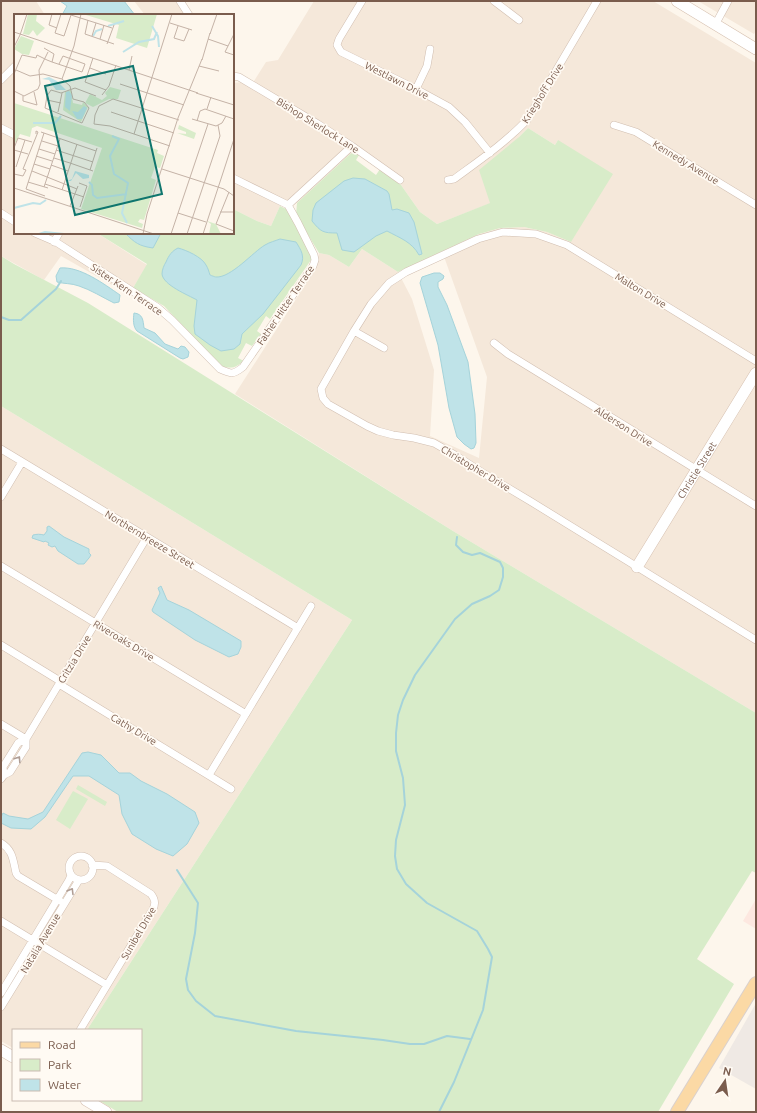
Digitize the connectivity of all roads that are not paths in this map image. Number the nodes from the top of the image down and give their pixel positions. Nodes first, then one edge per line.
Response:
1 (180, 1) edge
2 (362, 1) edge
3 (494, 1) edge
4 (597, 1) edge
5 (677, 1) edge
6 (728, 1) edge
7 (188, 14) edge
8 (519, 20) dead end
9 (715, 25) junction
10 (430, 49) dead end
11 (756, 49) edge
12 (14, 67) edge
13 (234, 76) edge
14 (1, 80) edge
15 (416, 89) junction
16 (614, 125) dead end
17 (1, 128) edge
18 (14, 134) edge
19 (352, 146) junction
20 (490, 153) junction
21 (234, 178) edge
22 (400, 180) dead end
23 (448, 180) dead end
24 (288, 205) junction
25 (756, 205) edge
26 (1, 214) edge
27 (14, 221) edge
28 (520, 232) joint
29 (37, 234) edge
30 (58, 234) edge
31 (54, 242) junction
32 (354, 331) junction
33 (494, 343) dead end
34 (384, 348) dead end
35 (756, 361) edge
36 (228, 373) joint
37 (756, 373) edge
38 (1, 449) edge
39 (22, 462) junction
40 (697, 470) junction
41 (1, 497) edge
42 (756, 506) edge
43 (147, 537) junction
44 (1, 566) edge
45 (637, 567) junction
46 (311, 606) dead end
47 (95, 623) junction
48 (298, 628) junction
49 (756, 640) edge
50 (1, 645) edge
51 (59, 682) junction
52 (246, 714) junction
53 (1, 724) edge
54 (26, 739) junction
55 (209, 775) junction
56 (2, 777) edge
57 (231, 789) dead end
58 (1, 843) edge
59 (92, 865) junction
60 (71, 875) junction
61 (79, 880) junction
62 (60, 902) junction
63 (1, 920) edge
64 (36, 942) junction
65 (756, 983) edge
66 (107, 985) junction
67 (1, 993) edge
68 (1, 1007) edge
69 (81, 1029) edge
70 (1, 1050) edge
71 (12, 1056) edge
72 (88, 1101) edge
73 (106, 1112) edge
74 (678, 1112) edge

1 - 7 street
2 - 15 street, Westlawn Drive
3 - 8 street
4 - 20 street, Krieghoff Drive
5 - 9 street
6 - 9 street
9 - 11 street
10 - 15 street
12 - 14 street
13 - 19 street, Bishop Sherlock Lane
15 - 20 street, Westlawn Drive
16 - 25 street, Kennedy Avenue
17 - 18 street
19 - 22 street, Bishop Sherlock Lane
19 - 24 street
20 - 23 street, Krieghoff Drive
21 - 24 street
24 - 36 street, Father Hitter Terrace
26 - 27 street
28 - 32 street, Christopher Drive
28 - 35 street, Malton Drive
29 - 31 street, Sister Kern Terrace
30 - 31 street
31 - 36 street, Sister Kern Terrace
32 - 34 street
32 - 45 street, Christopher Drive
33 - 40 street, Alderson Drive
37 - 40 street, Christie Street
38 - 39 street, Northernbreeze Street
39 - 41 street
39 - 43 street, Northernbreeze Street
40 - 42 street, Alderson Drive
40 - 45 street, Christie Street
43 - 47 street, Critzia Drive
43 - 48 street, Northernbreeze Street
44 - 47 street, Riveroaks Drive
45 - 49 street, Christopher Drive
46 - 48 street
47 - 51 street, Critzia Drive
47 - 52 street, Riveroaks Drive
48 - 52 street
50 - 51 street, Cathy Drive
51 - 54 street, Critzia Drive
51 - 55 street, Cathy Drive
52 - 55 street
53 - 54 street
54 - 56 street, Critzia Drive
55 - 57 street, Cathy Drive
58 - 62 street
59 - 60 street
59 - 61 street
59 - 66 street, Sunibel Drive
60 - 61 street
60 - 62 street, Natalia Avenue
62 -> 61 street, Natalia Avenue
62 - 64 street, Natalia Avenue
63 - 64 street
64 - 66 street
64 - 67 street, Natalia Avenue
64 - 68 street, Natalia Avenue
65 - 74 main road
66 - 69 street, Sunibel Drive
70 - 71 street
72 - 73 street

